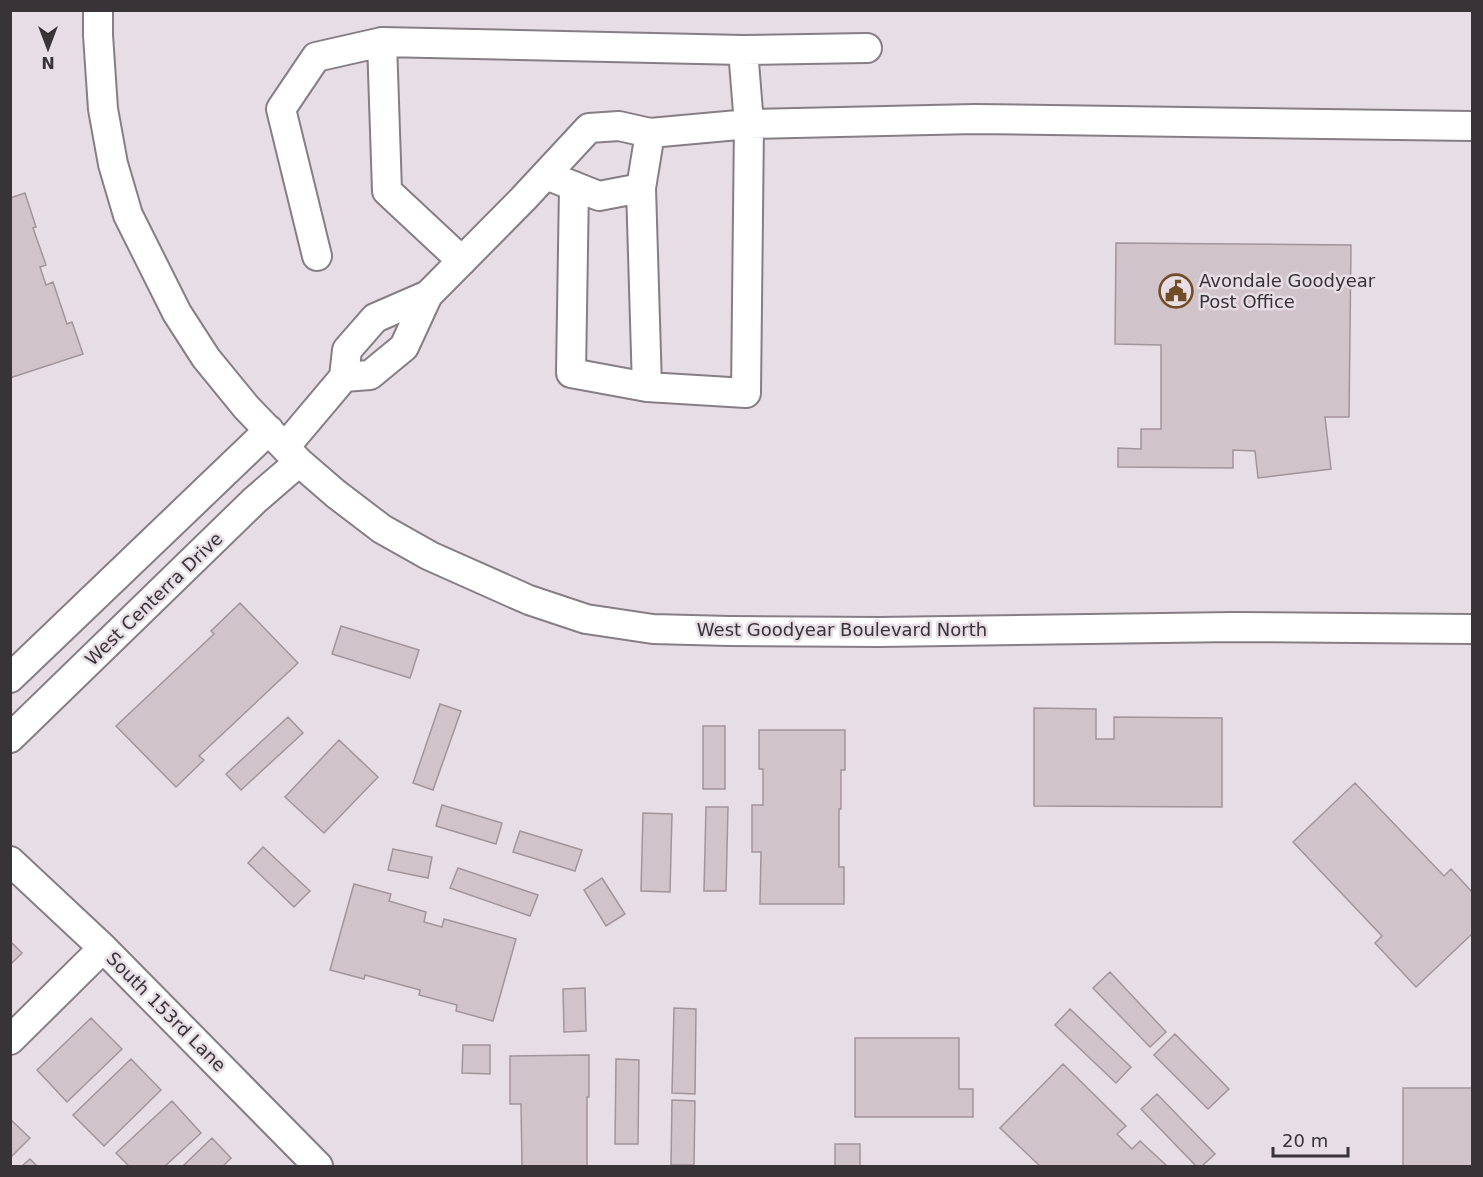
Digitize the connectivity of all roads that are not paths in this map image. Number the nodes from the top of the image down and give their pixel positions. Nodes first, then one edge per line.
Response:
1 (98, 10) edge
2 (382, 42) junction
3 (867, 48) dead end
4 (743, 50) junction
5 (749, 124) junction
6 (1473, 126) edge
7 (650, 133) junction
8 (546, 175) junction
9 (574, 186) junction
10 (641, 188) junction
11 (317, 256) dead end
12 (462, 261) junction
13 (428, 295) junction
14 (375, 318) junction
15 (404, 347) junction
16 (344, 377) junction
17 (647, 387) junction
18 (284, 446) junction
19 (1473, 629) edge
20 (10, 678) edge
21 (10, 738) edge
22 (10, 861) edge
23 (103, 948) junction
24 (10, 1040) edge
25 (318, 1167) edge

1 - 18 street, West Goodyear Boulevard North
2 - 4 street
2 - 11 street
2 - 12 street
3 - 4 street
4 - 5 street
5 - 6 street
5 - 7 street
5 - 17 street
7 - 8 street
7 - 10 street
8 - 9 street
8 - 12 street
9 - 10 street
9 - 17 street
10 - 17 street
12 - 13 street
13 - 14 street
13 - 15 street
14 - 15 street
14 - 16 street
15 - 16 street
16 - 18 street
18 - 19 street, West Goodyear Boulevard North
18 - 20 street
18 - 21 street, West Centerra Drive
22 - 23 street, South 153rd Lane
23 - 24 street
23 - 25 street, South 153rd Lane

